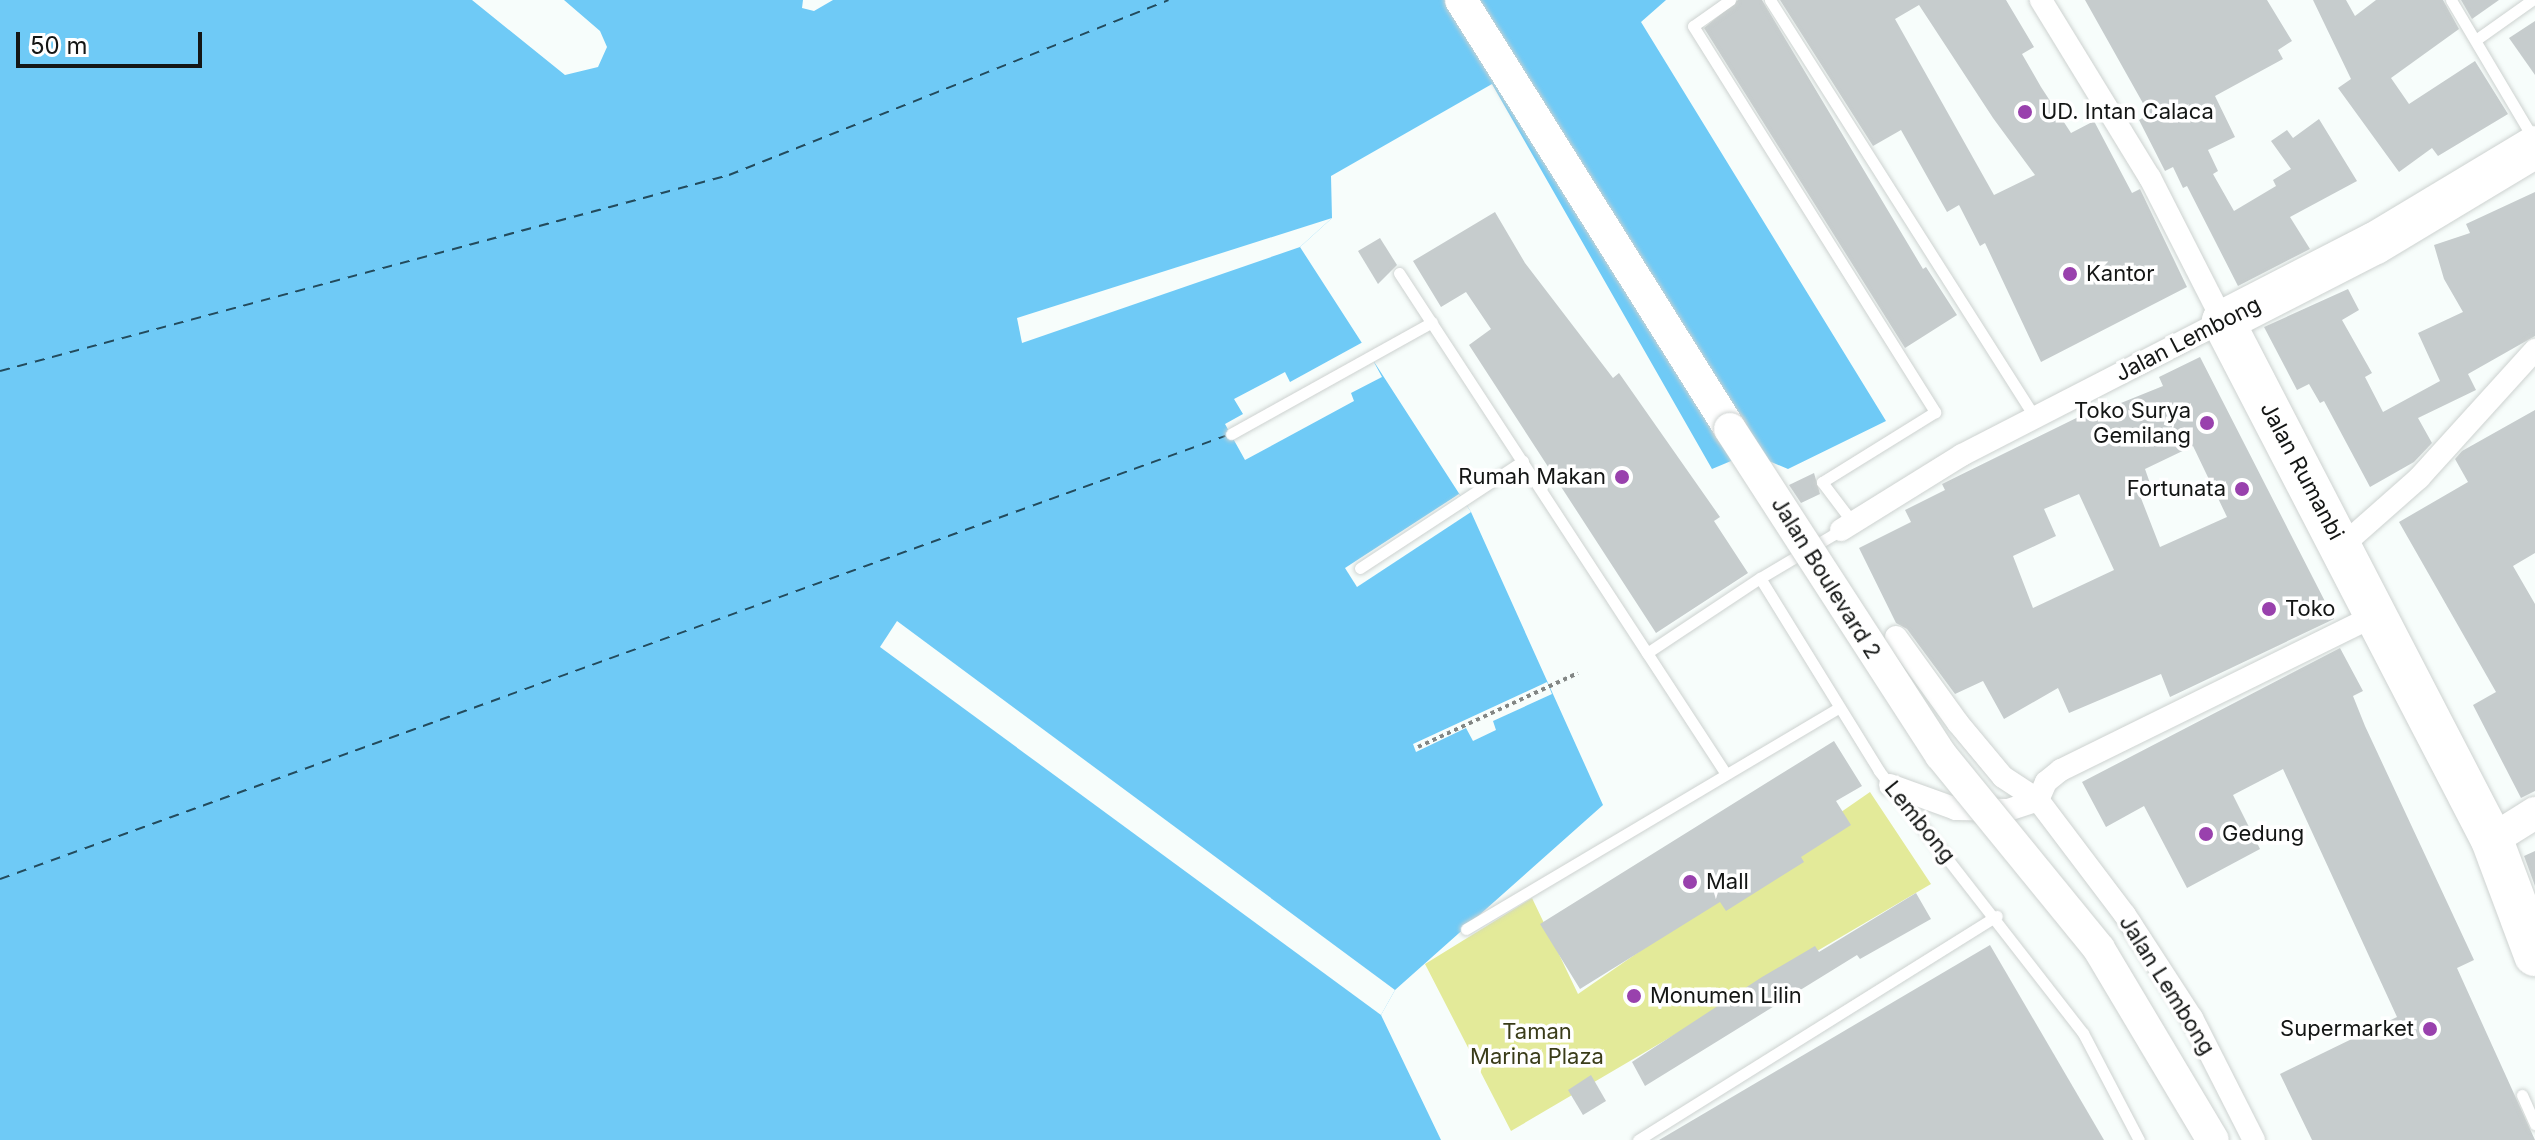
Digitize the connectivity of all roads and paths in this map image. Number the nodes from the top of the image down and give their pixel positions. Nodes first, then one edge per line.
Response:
1 (1461, 0) edge
2 (1730, 0) edge
3 (1770, 0) edge
4 (2041, 0) edge
5 (2451, 0) edge
6 (2532, 0) edge
7 (2477, 39) junction
8 (2535, 144) edge
9 (1399, 273) dead end
10 (2223, 321) junction
11 (1432, 322) junction
12 (2535, 350) edge
13 (2034, 416) junction
14 (1231, 434) dead end
15 (1523, 461) junction
16 (1847, 527) junction
17 (2342, 546) junction
18 (1360, 568) dead end
19 (1760, 578) junction
20 (2376, 615) junction
21 (1896, 637) dead end
22 (1647, 653) junction
23 (1578, 673) dead end
24 (1838, 708) junction
25 (1418, 747) dead end
26 (1726, 774) junction
27 (1890, 785) junction
28 (2038, 800) junction
29 (2535, 813) edge
30 (2492, 840) junction
31 (1997, 916) junction
32 (1466, 929) dead end
33 (2535, 955) edge
34 (2522, 1095) dead end
35 (2535, 1124) edge
36 (1638, 1140) edge
37 (2139, 1140) edge
38 (2213, 1140) edge
39 (2254, 1140) edge

1 - 38 main road, Jalan Boulevard 2, bridge
2 - 16 lane
3 - 13 lane
4 - 10 street, Jalan Rumanbi
5 - 7 lane
6 - 7 lane
7 - 8 lane
8 - 10 highway, Jalan Lembong
9 - 11 lane
10 - 13 street, Jalan Lembong
10 - 17 highway, Jalan Rumanbi
11 - 14 lane
11 - 15 lane
12 - 17 street
13 - 16 street, Jalan Lembong
15 - 18 lane
15 - 22 lane
16 - 19 lane
17 - 20 highway, Jalan Rumanbi
19 - 22 lane
19 - 24 lane, Lembong
20 - 28 street
20 - 30 highway, Jalan Rumanbi
21 - 28 street
22 - 26 lane
23 - 25 path
24 - 26 lane
24 - 27 lane, Lembong
26 - 32 lane
27 - 28 street
27 - 31 lane, Lembong
28 - 39 street, Jalan Lembong
29 - 30 main road
30 - 33 highway, Jalan Rumanbi
31 - 36 lane
31 - 37 lane, Lembong
34 - 35 lane

